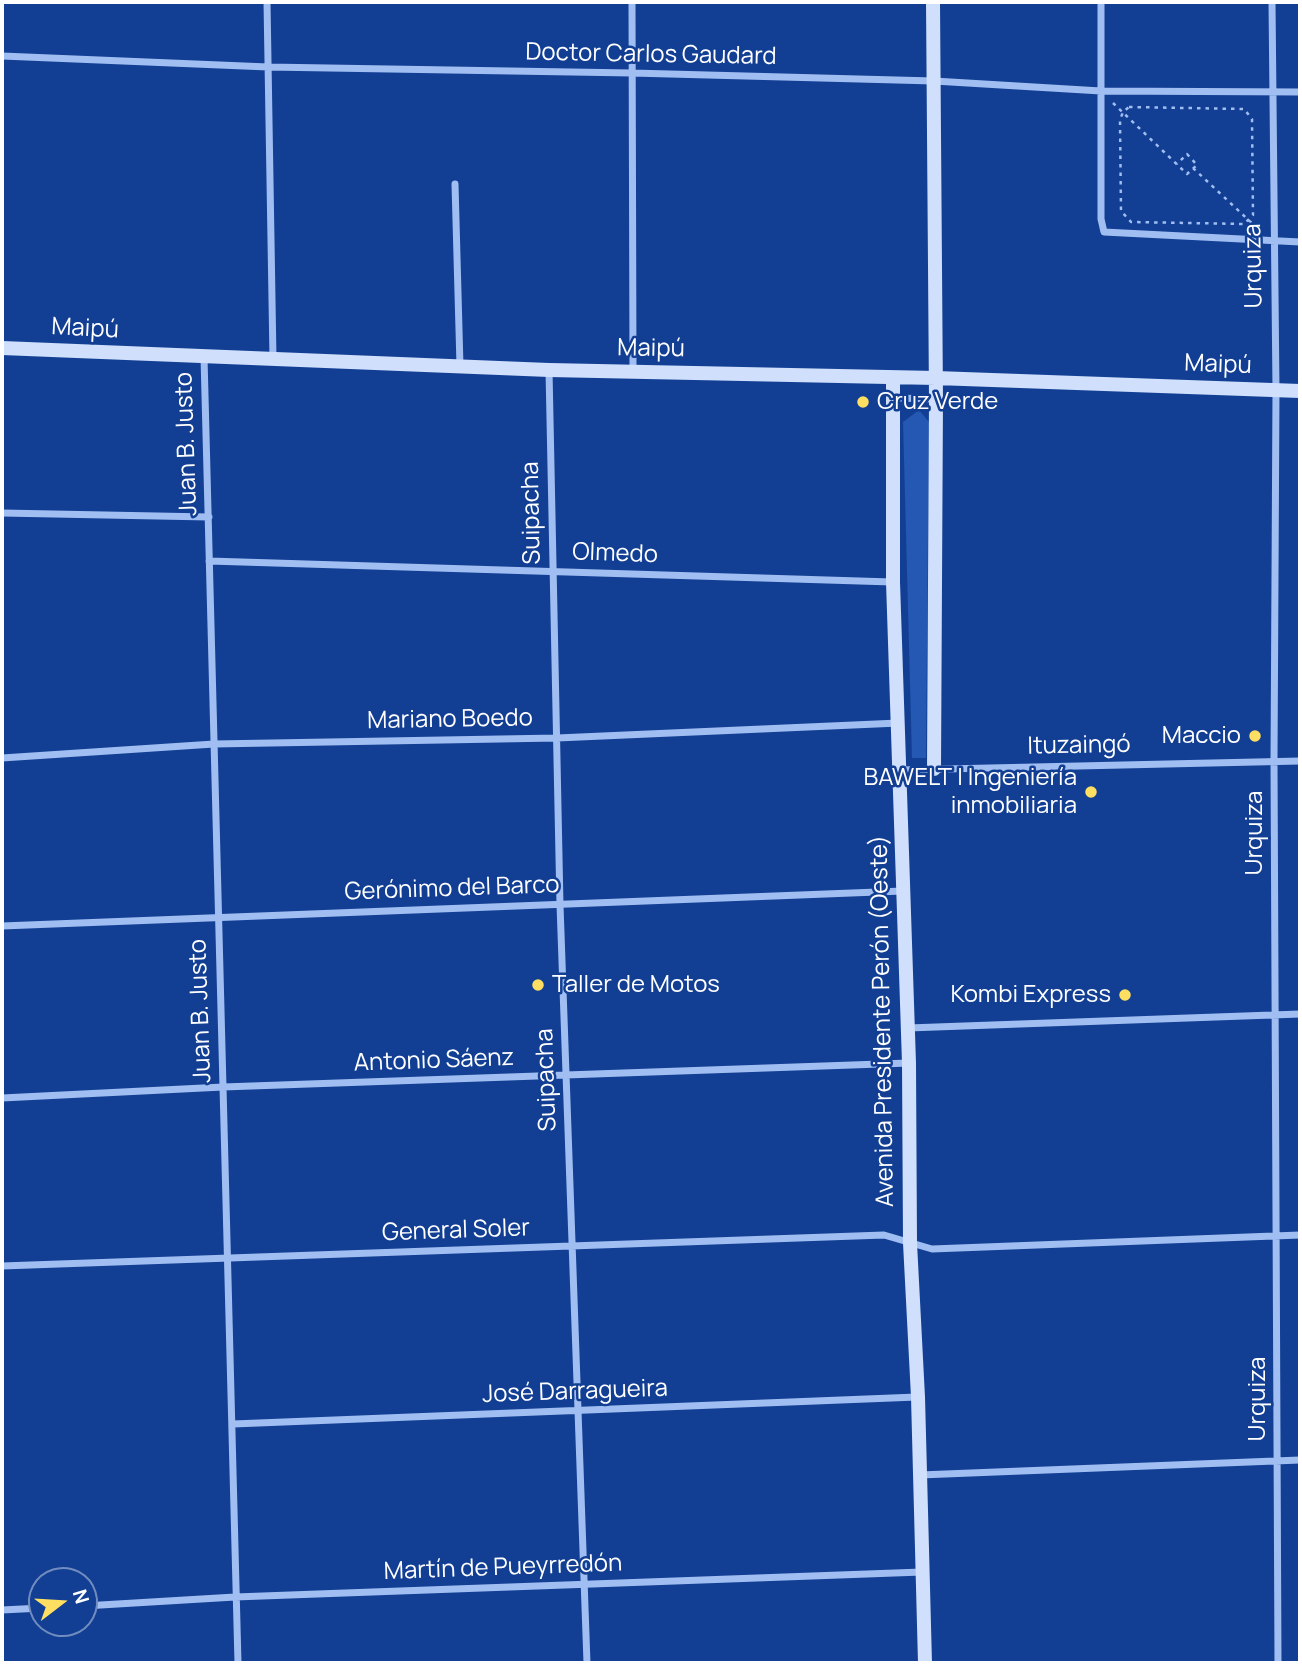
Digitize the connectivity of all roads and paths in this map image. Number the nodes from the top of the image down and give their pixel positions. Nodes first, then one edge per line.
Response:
1 (267, 2) edge
2 (632, 2) edge
3 (933, 2) edge
4 (1101, 2) edge
5 (1272, 2) edge
6 (2, 56) edge
7 (268, 67) junction
8 (632, 73) junction
9 (934, 82) junction
10 (1101, 91) junction
11 (1271, 92) junction
12 (1300, 93) edge
13 (1123, 112) junction
14 (1177, 164) junction
15 (1193, 169) junction
16 (455, 184) dead end
17 (1248, 220) junction
18 (1273, 242) junction
19 (1300, 242) edge
20 (2, 348) edge
21 (204, 357) junction
22 (273, 360) junction
23 (460, 366) junction
24 (549, 370) junction
25 (633, 371) junction
26 (893, 377) junction
27 (936, 378) junction
28 (1276, 390) junction
29 (1300, 391) edge
30 (894, 398) junction
31 (936, 399) junction
32 (2, 513) edge
33 (209, 517) junction
34 (209, 561) junction
35 (553, 572) junction
36 (893, 582) junction
37 (900, 723) junction
38 (557, 737) junction
39 (215, 744) junction
40 (2, 758) edge
41 (1274, 761) junction
42 (1300, 761) edge
43 (933, 768) junction
44 (901, 770) junction
45 (904, 891) junction
46 (560, 905) junction
47 (218, 917) junction
48 (2, 926) edge
49 (1275, 1014) junction
50 (1300, 1014) edge
51 (908, 1028) junction
52 (909, 1063) junction
53 (566, 1076) junction
54 (223, 1087) junction
55 (2, 1098) edge
56 (1300, 1235) edge
57 (1277, 1236) junction
58 (910, 1243) junction
59 (571, 1246) junction
60 (227, 1258) junction
61 (2, 1266) edge
62 (918, 1397) junction
63 (578, 1411) junction
64 (233, 1424) junction
65 (1300, 1460) edge
66 (1277, 1461) junction
67 (920, 1475) junction
68 (923, 1572) junction
69 (584, 1585) junction
70 (235, 1597) junction
71 (98, 1604) edge
72 (28, 1609) edge
73 (2, 1610) edge
74 (238, 1663) edge
75 (587, 1663) edge
76 (925, 1663) edge
77 (1278, 1663) edge

1 - 7 street
2 - 8 street
3 - 9 main road
4 - 10 street
5 - 11 street, Urquiza
6 - 7 street, Doctor Carlos Gaudard
7 - 8 street, Doctor Carlos Gaudard
7 - 22 street
8 - 9 street, Doctor Carlos Gaudard
8 - 25 street
9 - 10 street, Doctor Carlos Gaudard
9 - 27 main road
10 - 11 street, Doctor Carlos Gaudard
10 - 13 path
10 - 18 street
11 - 12 street, Doctor Carlos Gaudard
11 - 18 street, Urquiza
13 - 14 path
13 - 17 path
13 - 17 path
14 - 15 path
14 - 15 path
15 - 17 path
16 - 23 street
17 - 18 path
18 - 19 street
18 - 28 street, Urquiza
20 - 21 main road, Maipú
21 - 22 main road, Maipú
21 - 33 street, Juan B. Justo
22 - 23 main road, Maipú
23 - 24 main road, Maipú
24 - 25 main road, Maipú
24 - 35 street, Suipacha
25 - 26 main road, Maipú
26 - 27 main road, Maipú
26 - 30 main road, Avenida Presidente Perón (Oeste)
27 - 28 main road, Maipú
27 - 31 main road
28 - 29 main road, Maipú
28 - 41 street, Urquiza
30 - 31 street
30 - 36 main road, Avenida Presidente Perón (Oeste)
31 - 43 main road
32 - 33 street
33 - 34 street, Juan B. Justo
34 - 35 street, Olmedo
34 - 39 street, Juan B. Justo
35 - 36 street, Olmedo
35 - 38 street, Suipacha
36 - 37 main road, Avenida Presidente Perón (Oeste)
37 - 38 street, Mariano Boedo
37 - 44 main road, Avenida Presidente Perón (Oeste)
38 - 39 street, Mariano Boedo
38 - 46 street, Suipacha
39 - 40 street, Mariano Boedo
39 - 47 street, Juan B. Justo
41 - 42 street, Ituzaingó
41 - 43 street, Ituzaingó
41 - 49 street, Urquiza
43 - 44 street, Ituzaingó
44 - 45 main road, Avenida Presidente Perón (Oeste)
45 - 46 street, Gerónimo del Barco
45 - 51 main road, Avenida Presidente Perón (Oeste)
46 - 47 street, Gerónimo del Barco
46 - 53 street, Suipacha
47 - 48 street, Gerónimo del Barco
47 - 54 street, Juan B. Justo
49 - 50 street
49 - 51 street
49 - 57 street, Urquiza
51 - 52 main road, Avenida Presidente Perón (Oeste)
52 - 53 street, Antonio Sáenz
52 - 58 main road, Avenida Presidente Perón (Oeste)
53 - 54 street, Antonio Sáenz
53 - 59 street, Suipacha
54 - 55 street, Antonio Sáenz
54 - 60 street, Juan B. Justo
56 - 57 street, General Soler
57 - 58 street, General Soler
57 - 66 street, Urquiza
58 - 59 street, General Soler
58 - 62 main road, Avenida Presidente Perón (Oeste)
59 - 60 street, General Soler
59 - 63 street, Suipacha
60 - 61 street, General Soler
60 - 64 street, Juan B. Justo
62 - 63 street, José Darragueira
62 - 67 main road, Avenida Presidente Perón (Oeste)
63 - 64 street, José Darragueira
63 - 69 street, Suipacha
64 - 70 street, Juan B. Justo
65 - 66 street
66 - 67 street
66 - 77 street, Urquiza
67 - 68 main road, Avenida Presidente Perón (Oeste)
68 - 69 street, Martín de Pueyrredón
68 - 76 main road, Avenida Presidente Perón (Oeste)
69 - 70 street, Martín de Pueyrredón
69 - 75 street, Suipacha
70 - 71 street, Martín de Pueyrredón
70 - 74 street, Juan B. Justo
72 - 73 street

